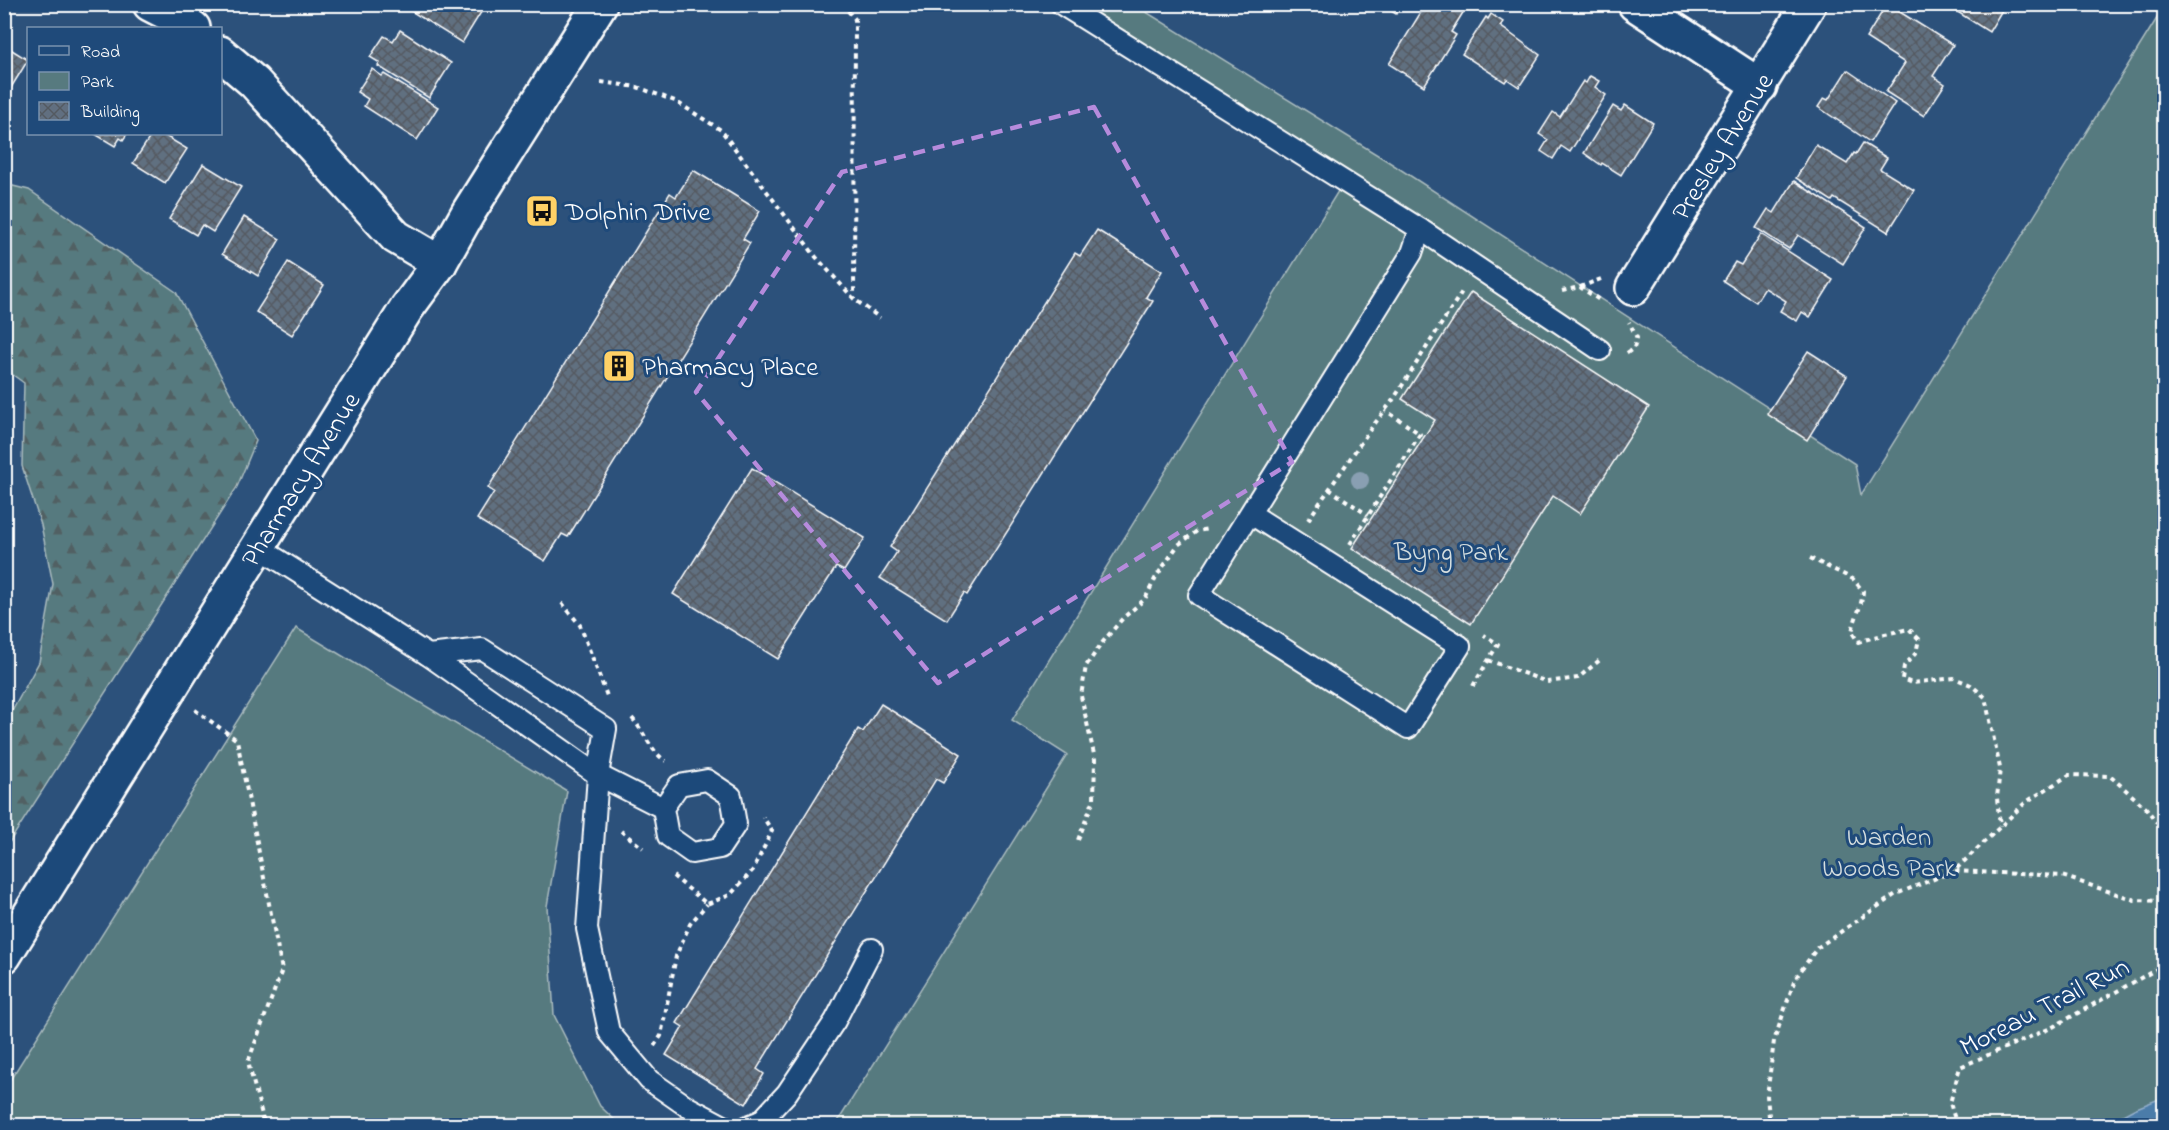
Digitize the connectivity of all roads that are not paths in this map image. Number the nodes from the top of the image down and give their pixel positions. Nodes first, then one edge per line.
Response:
1 (150, 4) edge
2 (600, 4) edge
3 (1061, 4) edge
4 (1635, 4) edge
5 (1809, 4) edge
6 (192, 27) edge
7 (222, 55) edge
8 (1760, 86) junction
9 (1420, 229) junction
10 (440, 263) junction
11 (1628, 302) road end
12 (1600, 350) road end
13 (1251, 514) junction
14 (258, 547) junction
15 (428, 655) junction
16 (598, 775) junction
17 (663, 808) dead end
18 (872, 949) dead end
19 (4, 956) edge
20 (724, 1125) edge
21 (748, 1125) edge

1 - 6 street
2 - 10 street, Pharmacy Avenue
3 - 9 lane
4 - 8 street
5 - 8 street, Presley Avenue
7 - 10 street
8 - 11 street, Presley Avenue
9 - 12 lane
9 - 13 lane
10 - 14 street, Pharmacy Avenue
13 - 13 lane
14 - 15 lane
14 - 19 street, Pharmacy Avenue
15 - 16 lane
15 - 16 lane
16 - 17 lane
16 - 20 lane
18 - 21 lane

